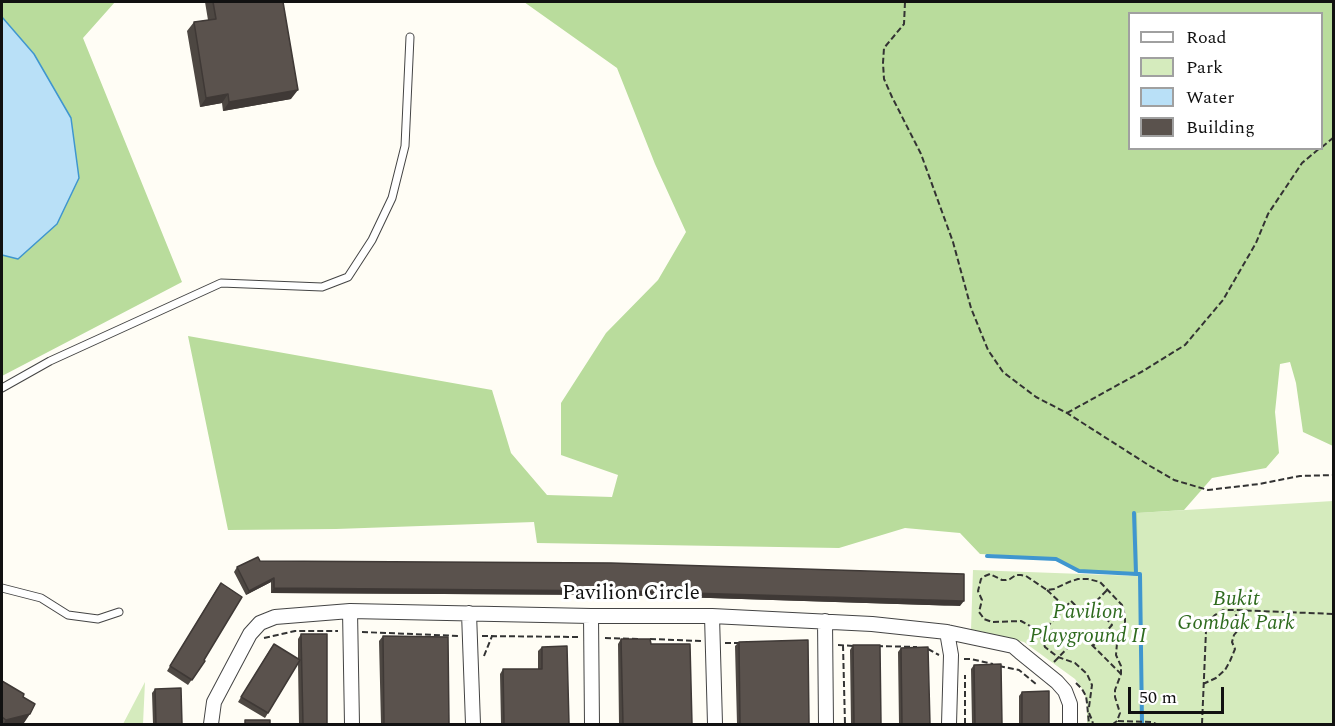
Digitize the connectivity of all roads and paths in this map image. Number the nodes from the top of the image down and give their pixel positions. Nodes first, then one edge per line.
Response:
1 (905, 2) edge
2 (410, 37) dead end
3 (1318, 150) edge
4 (2, 388) edge
5 (1067, 413) junction
6 (1334, 475) edge
7 (2, 588) edge
8 (1047, 590) junction
9 (1108, 590) junction
10 (1093, 604) junction
11 (1065, 607) junction
12 (350, 610) junction
13 (1234, 610) junction
14 (118, 612) dead end
15 (469, 613) junction
16 (1334, 614) edge
17 (591, 616) junction
18 (712, 616) junction
19 (825, 621) junction
20 (1048, 626) junction
21 (351, 631) junction
22 (947, 632) junction
23 (1040, 635) junction
24 (470, 636) junction
25 (591, 638) junction
26 (257, 642) dead end
27 (713, 642) junction
28 (747, 643) edge
29 (826, 643) junction
30 (843, 645) junction
31 (864, 646) edge
32 (875, 646) edge
33 (1069, 646) junction
34 (1093, 646) junction
35 (918, 648) edge
36 (926, 648) edge
37 (951, 655) junction
38 (1059, 657) junction
39 (1052, 664) dead end
40 (965, 671) dead end
41 (1121, 674) junction
42 (1203, 684) junction
43 (1038, 685) dead end
44 (1117, 721) junction
45 (211, 724) edge
46 (352, 724) edge
47 (473, 724) edge
48 (592, 724) edge
49 (715, 724) edge
50 (826, 724) edge
51 (845, 724) edge
52 (949, 724) edge
53 (964, 724) edge
54 (1070, 724) edge
55 (1093, 724) edge
56 (1113, 724) edge
57 (1156, 724) edge
58 (1202, 724) edge

1 - 5 path
2 - 4 lane
3 - 5 path
5 - 6 path
7 - 14 lane
8 - 9 path
8 - 11 path
8 - 23 path
9 - 10 path
9 - 41 path
10 - 11 path
10 - 34 path
11 - 20 path
12 - 15 street, Pavilion Circle
12 - 21 street
12 - 45 street, Pavilion Circle
13 - 16 path
13 - 42 path
13 - 42 path
15 - 17 street, Pavilion Circle
15 - 24 street
17 - 18 street, Pavilion Circle
17 - 25 street
18 - 19 street, Pavilion Circle
18 - 27 street
19 - 22 street, Pavilion Circle
19 - 29 street
20 - 23 path
20 - 33 path
21 - 24 path
21 - 26 path
21 - 46 street
22 - 37 street
22 - 54 street, Pavilion Circle
23 - 38 path
24 - 25 path
24 - 47 street
25 - 27 path
25 - 48 street
27 - 28 path
27 - 49 street
29 - 30 path
29 - 50 street
30 - 31 path
30 - 51 path
32 - 35 path
33 - 34 path
33 - 38 path
34 - 41 path
36 - 37 path
37 - 43 path
37 - 52 street
38 - 39 path
38 - 55 path
40 - 53 path
41 - 44 path
42 - 58 path
44 - 56 path
44 - 57 path

